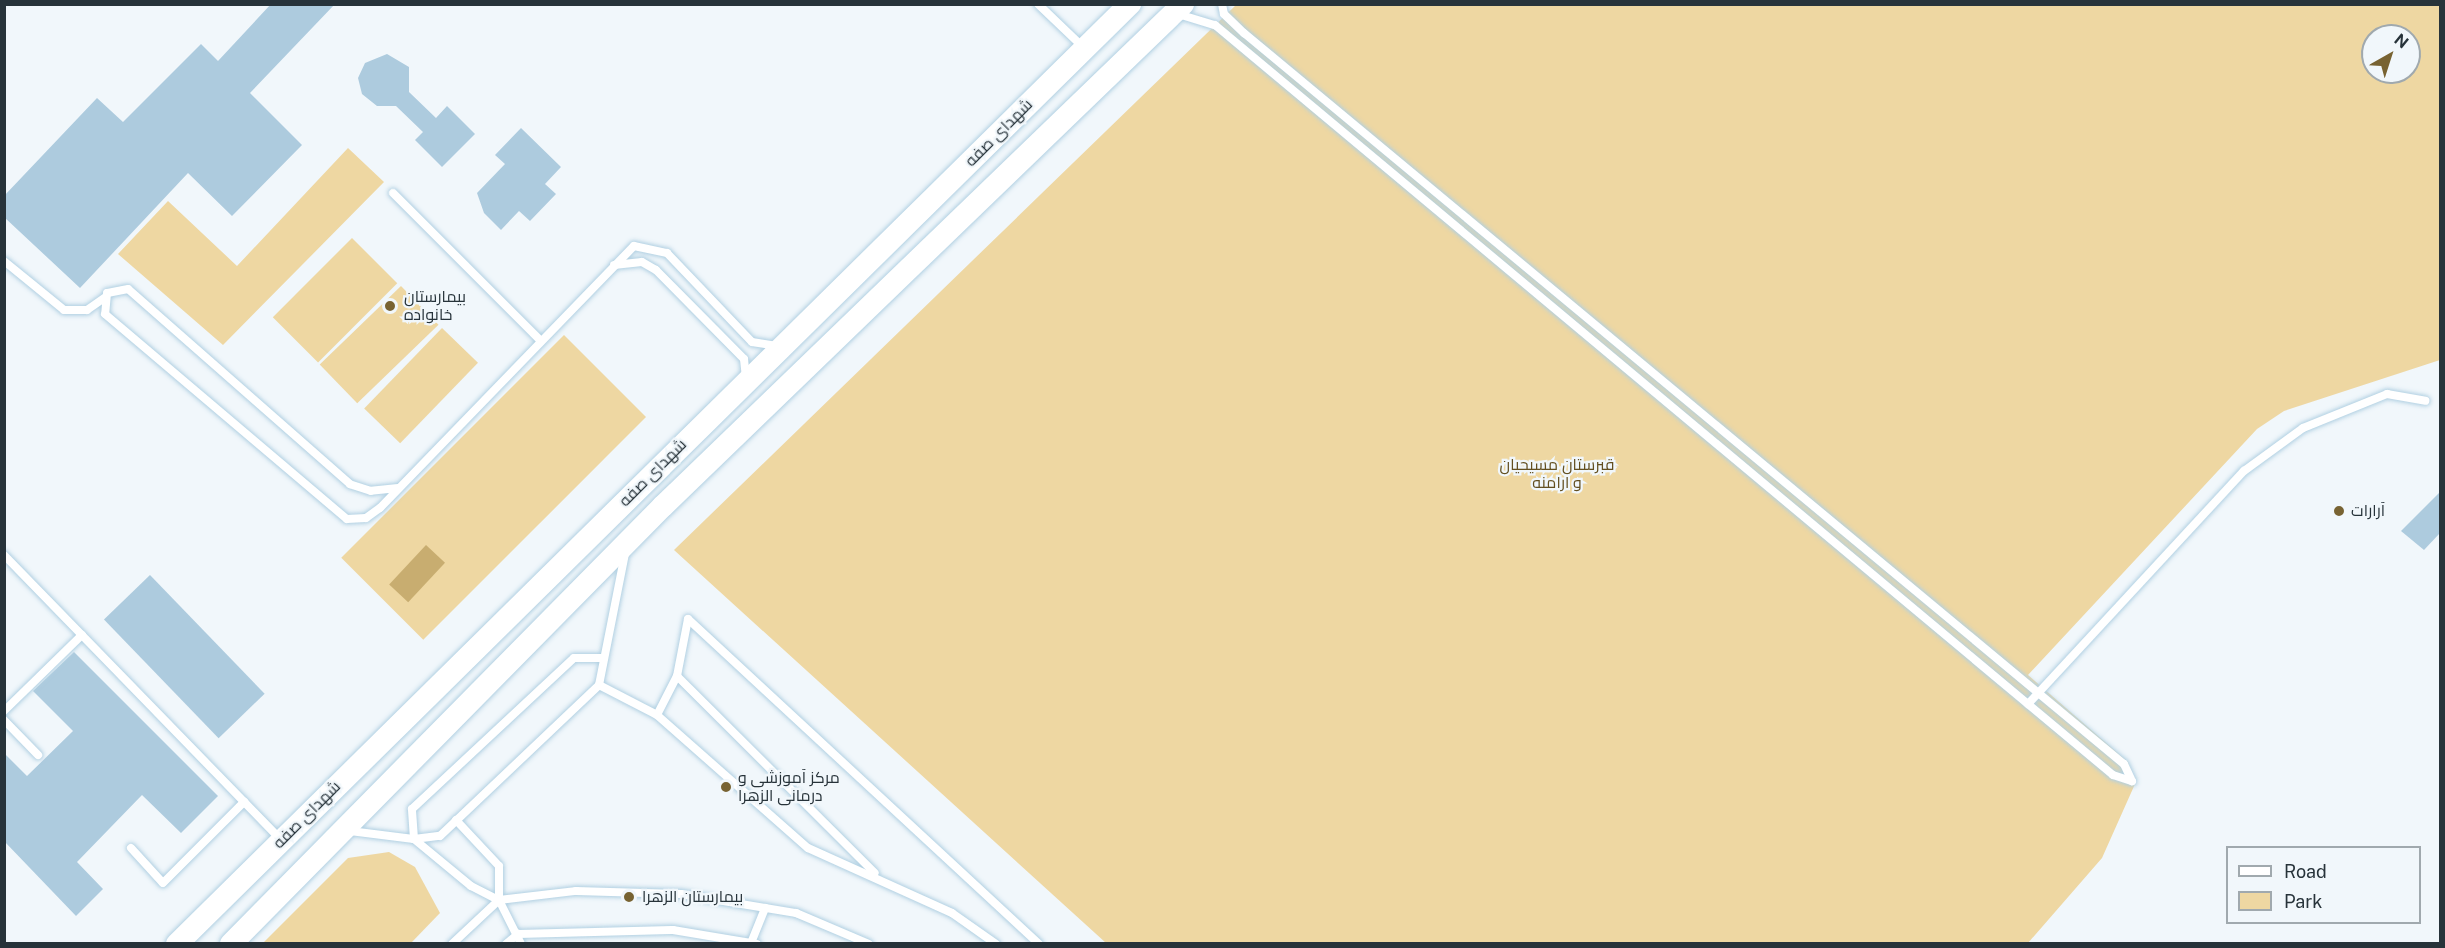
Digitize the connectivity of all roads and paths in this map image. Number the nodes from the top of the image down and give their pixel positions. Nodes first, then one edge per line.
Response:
1 (1038, 4) edge
2 (1130, 4) edge
3 (1222, 4) edge
4 (1178, 9) edge
5 (1085, 49) junction
6 (393, 193) dead end
7 (4, 261) edge
8 (615, 265) junction
9 (104, 298) junction
10 (541, 341) junction
11 (784, 344) junction
12 (746, 382) junction
13 (2425, 401) dead end
14 (398, 488) junction
15 (626, 544) junction
16 (4, 555) edge
17 (82, 635) junction
18 (601, 658) junction
19 (677, 676) junction
20 (599, 685) junction
21 (2037, 695) junction
22 (2028, 704) junction
23 (4, 711) edge
24 (657, 715) junction
25 (4, 720) edge
26 (38, 755) dead end
27 (244, 802) junction
28 (456, 820) junction
29 (346, 831) junction
30 (414, 839) junction
31 (282, 840) junction
32 (131, 848) dead end
33 (878, 876) junction
34 (499, 900) junction
35 (765, 908) junction
36 (518, 934) junction
37 (754, 943) edge
38 (177, 944) edge
39 (231, 944) edge
40 (452, 944) edge
41 (506, 944) edge
42 (521, 944) edge
43 (869, 944) edge
44 (996, 944) edge
45 (1039, 944) edge

1 - 5 lane
2 - 5 main road, شهدای صفه
3 - 21 lane
4 - 15 main road, شهدای صفه
4 - 22 lane
5 - 11 main road, شهدای صفه
6 - 10 lane
7 - 9 lane
8 - 10 lane
8 - 11 lane
8 - 12 lane
9 - 14 lane
9 - 14 lane
10 - 14 lane
11 - 12 main road, شهدای صفه
12 - 31 main road, شهدای صفه
13 - 21 lane
15 - 18 lane
15 - 29 main road, شهدای صفه
16 - 17 lane
17 - 23 lane
17 - 27 lane
18 - 20 lane
18 - 30 lane
19 - 24 lane
19 - 33 lane
19 - 45 lane
20 - 24 lane
20 - 28 lane
21 - 22 lane
21 - 22 lane
24 - 33 lane
25 - 26 lane
27 - 31 lane
27 - 32 lane
28 - 30 lane
28 - 34 lane
29 - 30 lane
29 - 39 main road, شهدای صفه
30 - 34 lane
31 - 38 main road, شهدای صفه
33 - 44 lane
34 - 35 lane
34 - 36 lane
34 - 40 lane
35 - 37 lane
35 - 43 lane
36 - 37 lane
36 - 41 lane
36 - 42 lane

